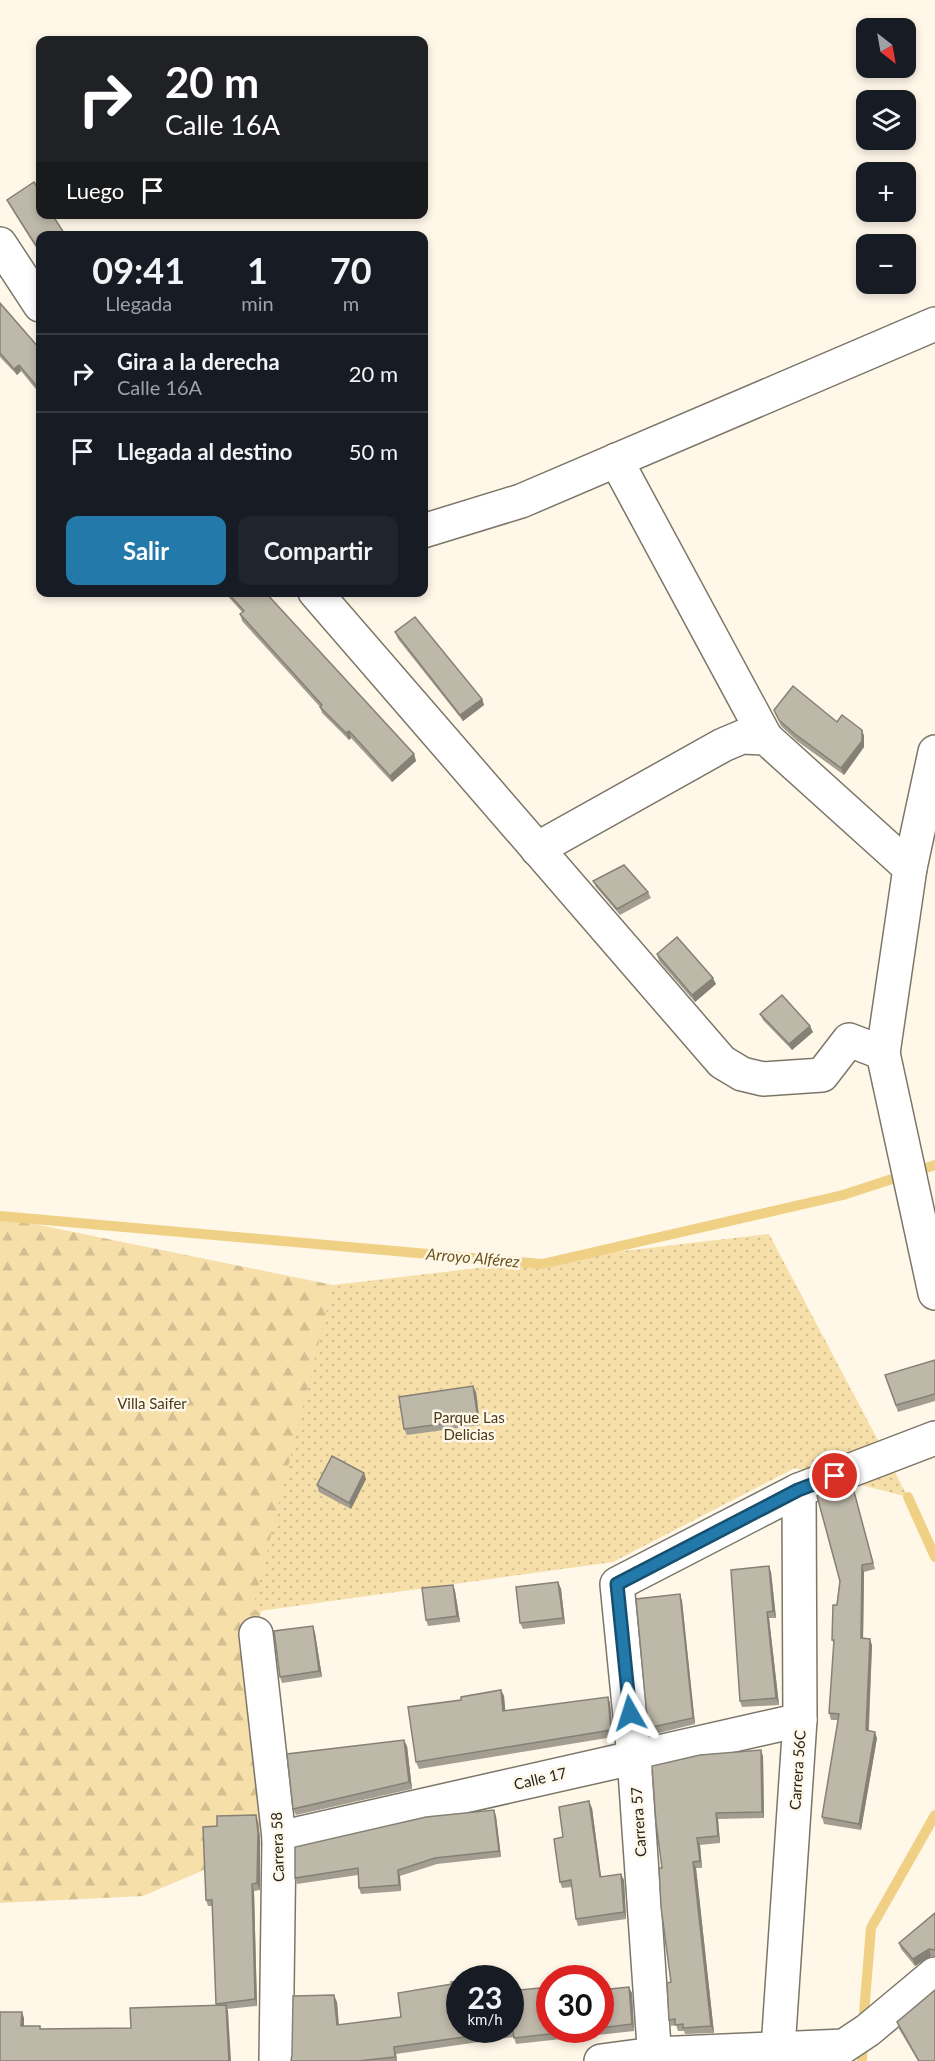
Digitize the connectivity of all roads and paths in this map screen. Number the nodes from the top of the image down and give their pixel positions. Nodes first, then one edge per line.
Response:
1 (0, 244) edge
2 (36, 299) edge
3 (935, 324) edge
4 (616, 460) junction
5 (428, 529) edge
6 (319, 597) edge
7 (766, 738) junction
8 (935, 752) edge
9 (537, 849) junction
10 (910, 868) junction
11 (883, 1053) junction
12 (932, 1280) edge
13 (935, 1438) edge
14 (798, 1490) junction
15 (256, 1634) dead end
16 (800, 1720) junction
17 (634, 1757) junction
18 (279, 1838) junction
19 (935, 1974) edge
20 (778, 2049) junction
21 (654, 2058) edge
22 (276, 2061) edge
23 (601, 2061) edge

1 - 2 street
3 - 4 street
4 - 5 street
4 - 7 street
6 - 9 street
7 - 9 street
7 - 10 street
8 - 10 street
9 - 11 street
10 - 11 street
11 - 12 street
13 - 14 street
14 - 16 street, Carrera 56C
14 - 17 street, Carrera 57
15 - 18 street, Carrera 58
16 - 17 street, Calle 17
16 - 20 street, Carrera 56C
17 - 18 street, Calle 17
17 - 21 street, Carrera 57
18 - 22 street, Carrera 58
19 - 20 street
20 - 21 street
21 - 23 street

